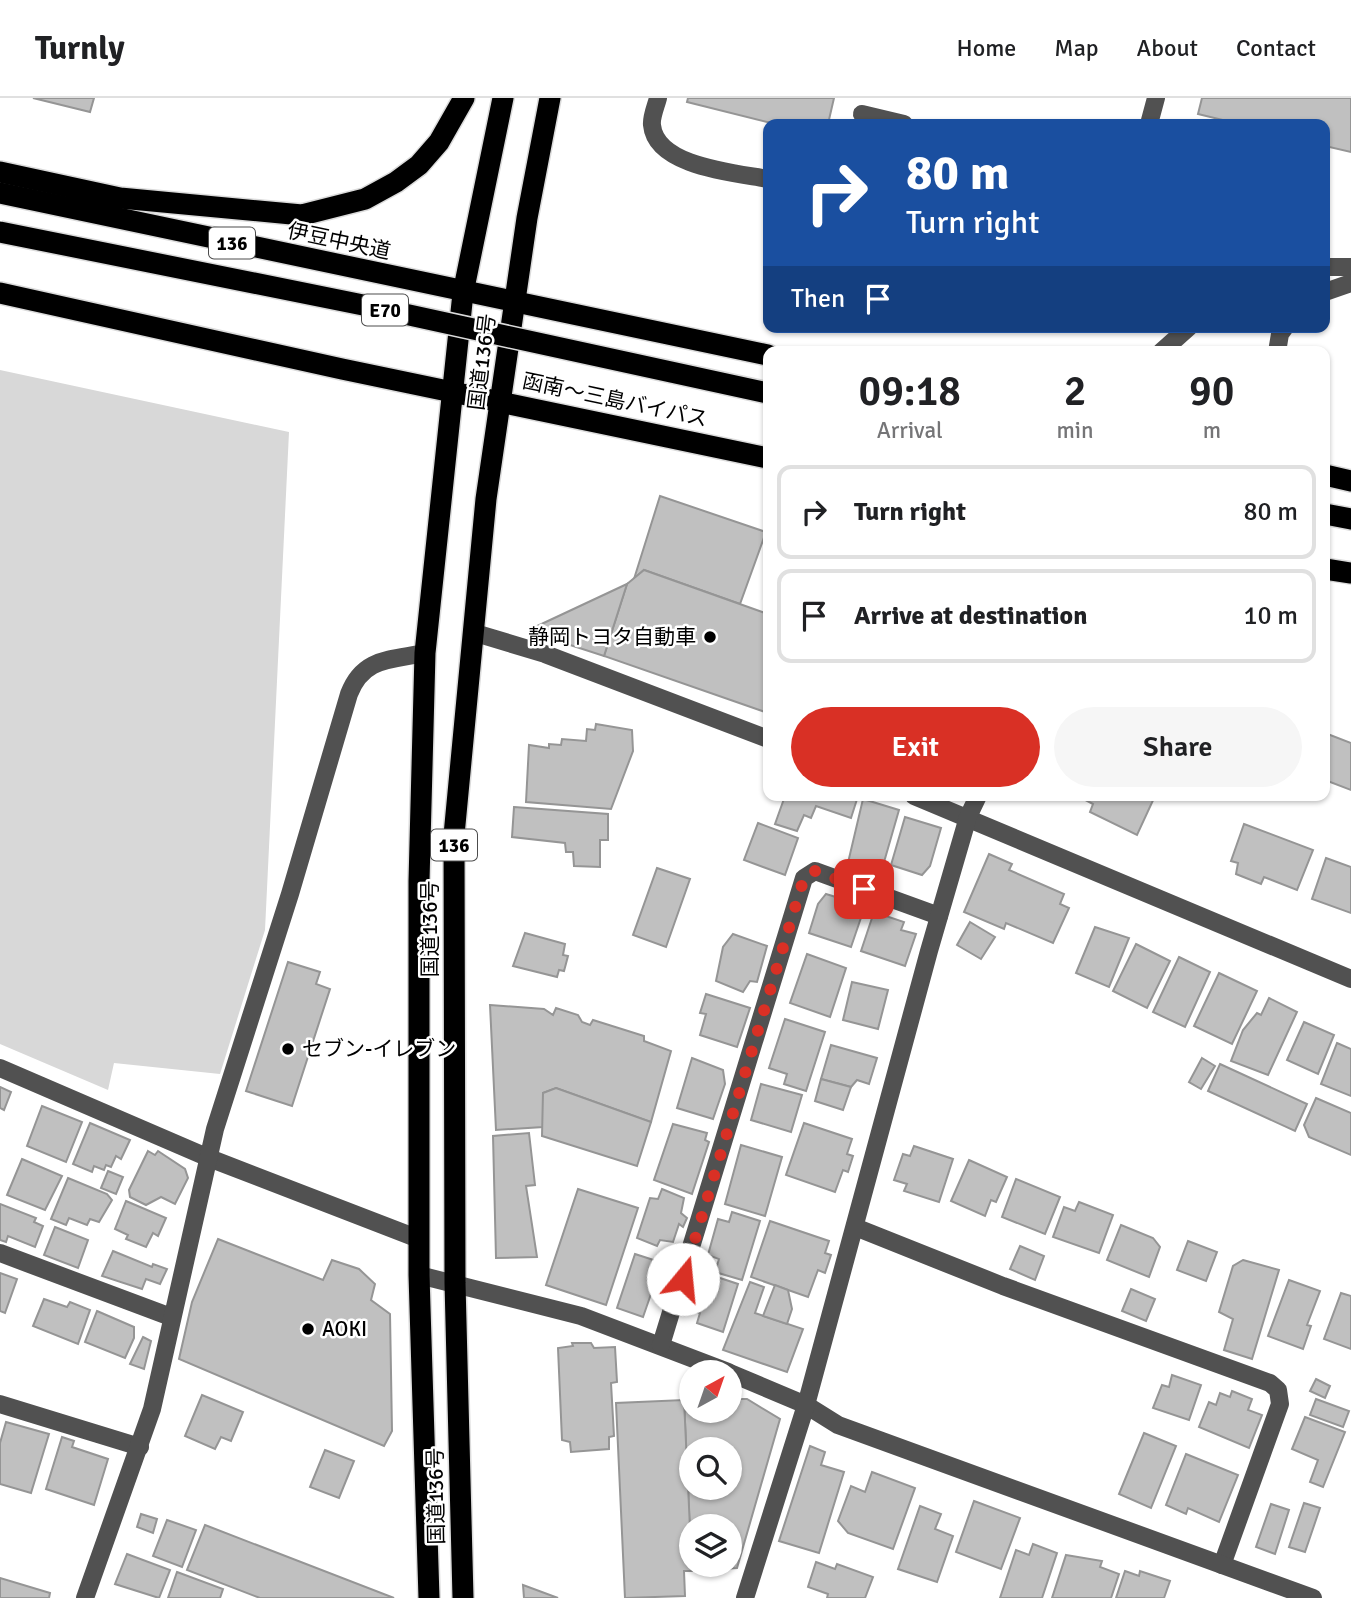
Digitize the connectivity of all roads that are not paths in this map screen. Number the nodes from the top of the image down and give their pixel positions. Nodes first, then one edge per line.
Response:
1 (464, 98) edge
2 (503, 98) edge
3 (550, 98) edge
4 (658, 98) edge
5 (1156, 98) edge
6 (863, 112) edge
7 (887, 119) edge
8 (1150, 119) edge
9 (0, 172) edge
10 (763, 178) edge
11 (0, 193) edge
12 (0, 232) edge
13 (1330, 267) edge
14 (1351, 267) edge
15 (1351, 283) edge
16 (1330, 290) edge
17 (0, 293) edge
18 (463, 293) junction
19 (514, 300) junction
20 (1182, 333) edge
21 (1168, 346) edge
22 (763, 354) edge
23 (452, 392) junction
24 (763, 392) edge
25 (502, 401) junction
26 (763, 457) edge
27 (1330, 476) edge
28 (1351, 481) edge
29 (1330, 514) edge
30 (1351, 519) edge
31 (1330, 570) edge
32 (1351, 573) edge
33 (472, 632) junction
34 (425, 653) junction
35 (763, 737) edge
36 (927, 801) edge
37 (976, 801) edge
38 (968, 817) junction
39 (939, 916) junction
40 (1351, 979) edge
41 (0, 1068) edge
42 (209, 1158) junction
43 (855, 1227) junction
44 (419, 1239) junction
45 (0, 1253) edge
46 (419, 1275) junction
47 (455, 1283) junction
48 (171, 1317) junction
49 (661, 1345) junction
50 (699, 1360) edge
51 (742, 1378) edge
52 (0, 1404) edge
53 (806, 1405) junction
54 (140, 1447) junction
55 (1222, 1565) junction
56 (85, 1598) edge
57 (429, 1598) edge
58 (463, 1598) edge
59 (745, 1598) edge
60 (1313, 1598) edge

1 - 9 highway
2 - 18 highway, 国道136号 / 136
3 - 19 highway, 国道136号 / 136
4 - 10 street
5 - 8 street
6 - 7 street
11 - 18 highway, 伊豆中央道 / 136
12 - 24 highway, E70, bridge
13 - 14 street
15 - 16 street
17 - 23 highway
18 - 19 highway, 136
18 - 23 highway, 国道136号 / 136
19 - 22 highway, 136
19 - 25 highway, 国道136号 / 136
20 - 21 street
23 - 25 highway, 函南～三島バイパス
23 - 34 highway, 国道136号 / 136
25 - 26 highway, 函南～三島バイパス
25 - 33 highway, 国道136号 / 136
27 - 28 highway
29 - 30 highway
31 - 32 highway
33 - 35 street
33 - 47 highway, 国道136号 / 136
34 - 42 street
34 - 44 highway, 国道136号 / 136
36 - 38 street
37 - 38 street
38 - 39 street
38 - 40 street
39 - 43 street
39 - 49 street
41 - 42 street
42 - 44 street
42 - 48 street
43 - 53 street
43 - 55 street
44 - 46 highway, 国道136号 / 136
45 - 48 street
46 - 47 street
46 - 57 highway, 国道136号 / 136
47 - 49 street
47 - 58 highway, 国道136号 / 136
48 - 54 street
49 - 50 street
51 - 53 street
52 - 54 street
53 - 55 street
53 - 59 street
54 - 56 street
55 - 60 street

